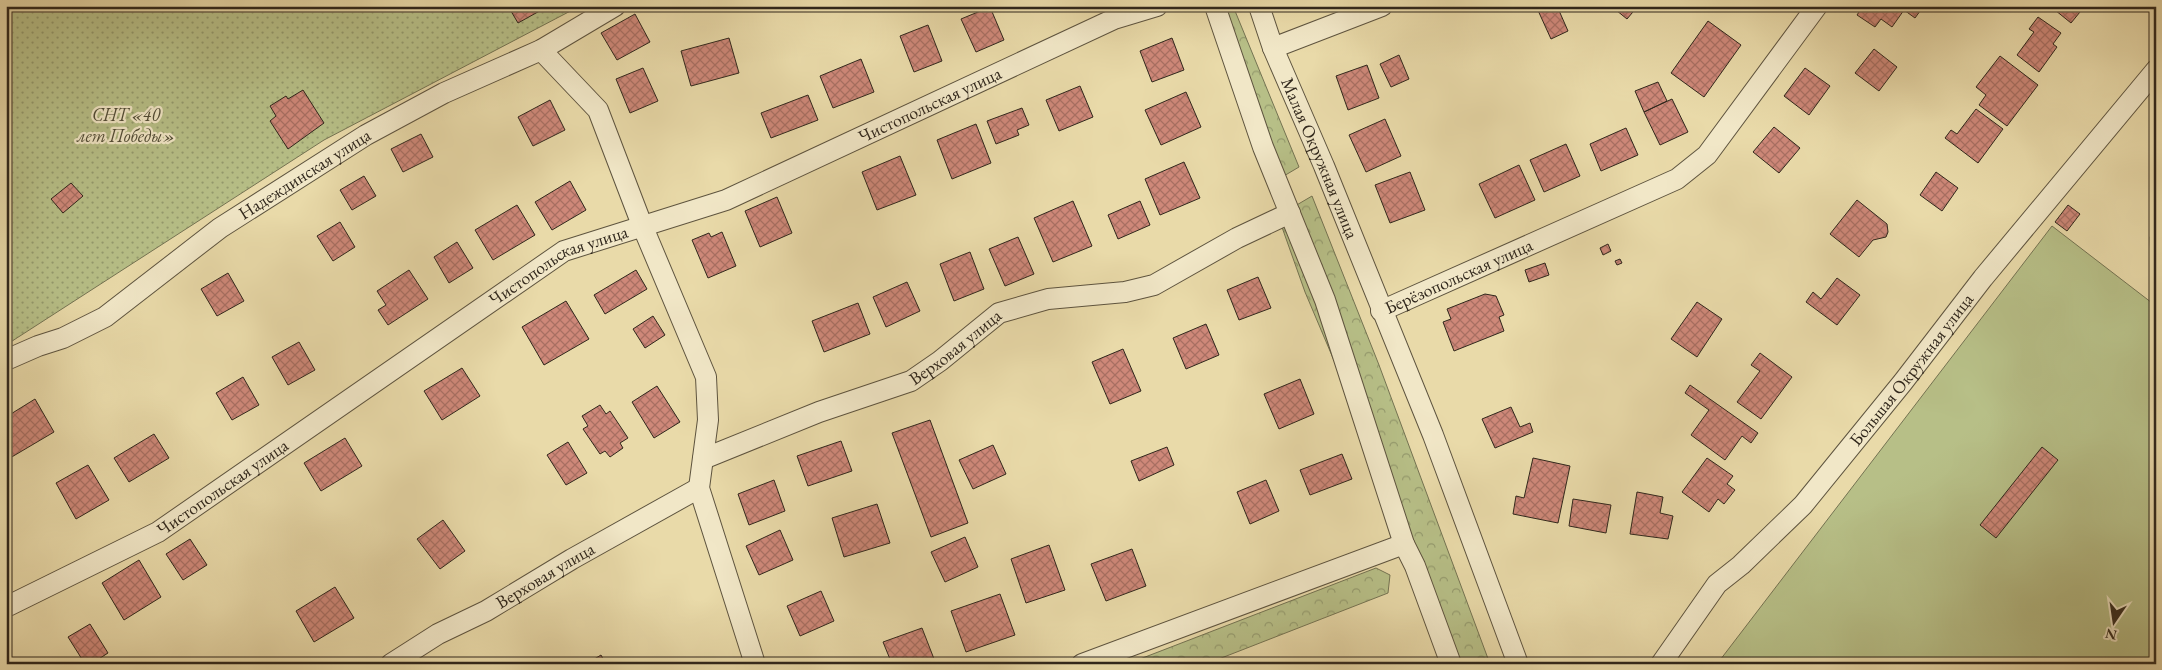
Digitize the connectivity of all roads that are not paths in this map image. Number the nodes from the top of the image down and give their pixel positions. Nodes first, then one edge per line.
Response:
1 (615, 6) edge
2 (1157, 6) edge
3 (1215, 6) edge
4 (1258, 6) edge
5 (1382, 6) edge
6 (1817, 6) edge
7 (1273, 48) junction
8 (541, 50) junction
9 (2156, 70) edge
10 (1290, 213) junction
11 (642, 225) junction
12 (1381, 311) junction
13 (6, 360) edge
14 (703, 459) junction
15 (699, 488) junction
16 (1404, 544) junction
17 (6, 607) edge
18 (391, 664) edge
19 (755, 664) edge
20 (1082, 664) edge
21 (1451, 664) edge
22 (1518, 664) edge
23 (1661, 664) edge

1 - 8 street, Надеждинская улица
2 - 11 street, Чистопольская улица
3 - 10 street
4 - 7 street, Малая Окружная улица
5 - 7 street
6 - 12 street, Берёзопольская улица
7 - 12 street, Малая Окружная улица
8 - 11 street
8 - 13 street, Надеждинская улица
9 - 23 street, Большая Окружная улица
10 - 14 street, Верховая улица
10 - 16 street
11 - 14 street
11 - 17 street, Чистопольская улица
12 - 22 street, Берёзопольская улица
14 - 15 street
15 - 18 street, Верховая улица
15 - 19 street
16 - 20 street
16 - 21 street

